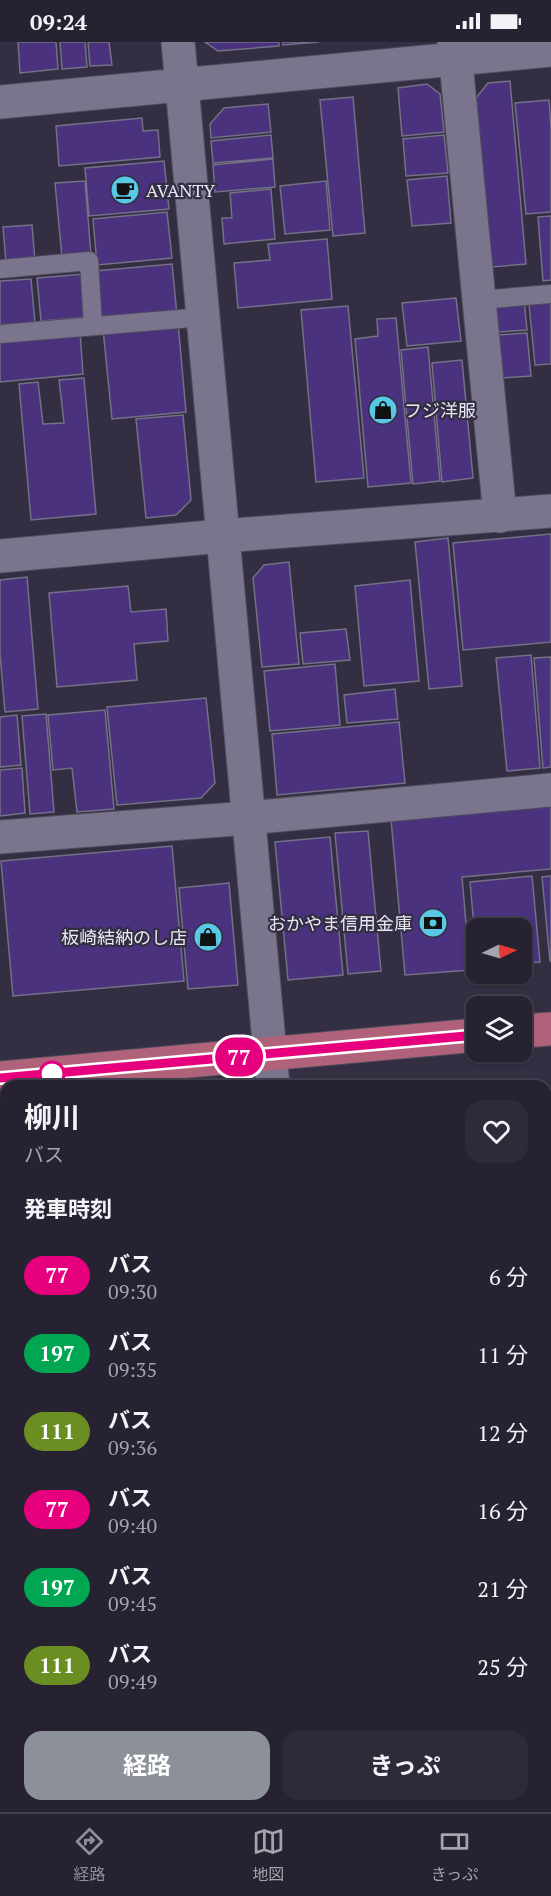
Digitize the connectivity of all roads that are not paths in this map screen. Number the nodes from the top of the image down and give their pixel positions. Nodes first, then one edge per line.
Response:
1 (178, 42) edge
2 (454, 50) edge
3 (551, 50) edge
4 (182, 86) junction
5 (0, 102) edge
6 (0, 269) edge
7 (551, 294) edge
8 (479, 300) junction
9 (203, 317) junction
10 (93, 325) junction
11 (0, 334) edge
12 (551, 511) edge
13 (500, 516) junction
14 (222, 536) junction
15 (0, 556) edge
16 (551, 790) edge
17 (248, 818) junction
18 (0, 837) edge
19 (551, 1029) edge
20 (532, 1030) edge
21 (466, 1036) edge
22 (270, 1053) junction
23 (0, 1078) edge
24 (272, 1080) edge

1 - 4 street
2 - 3 street
2 - 4 street
2 - 8 street
4 - 5 street
4 - 9 street
6 - 10 lane
7 - 8 lane
8 - 13 street
9 - 10 lane
9 - 14 street
10 - 11 lane
12 - 13 street
13 - 14 street
14 - 15 street
14 - 17 street
16 - 17 street
17 - 18 street
17 - 22 street
19 - 20 highway
21 - 22 highway
22 - 23 highway
22 - 24 street

